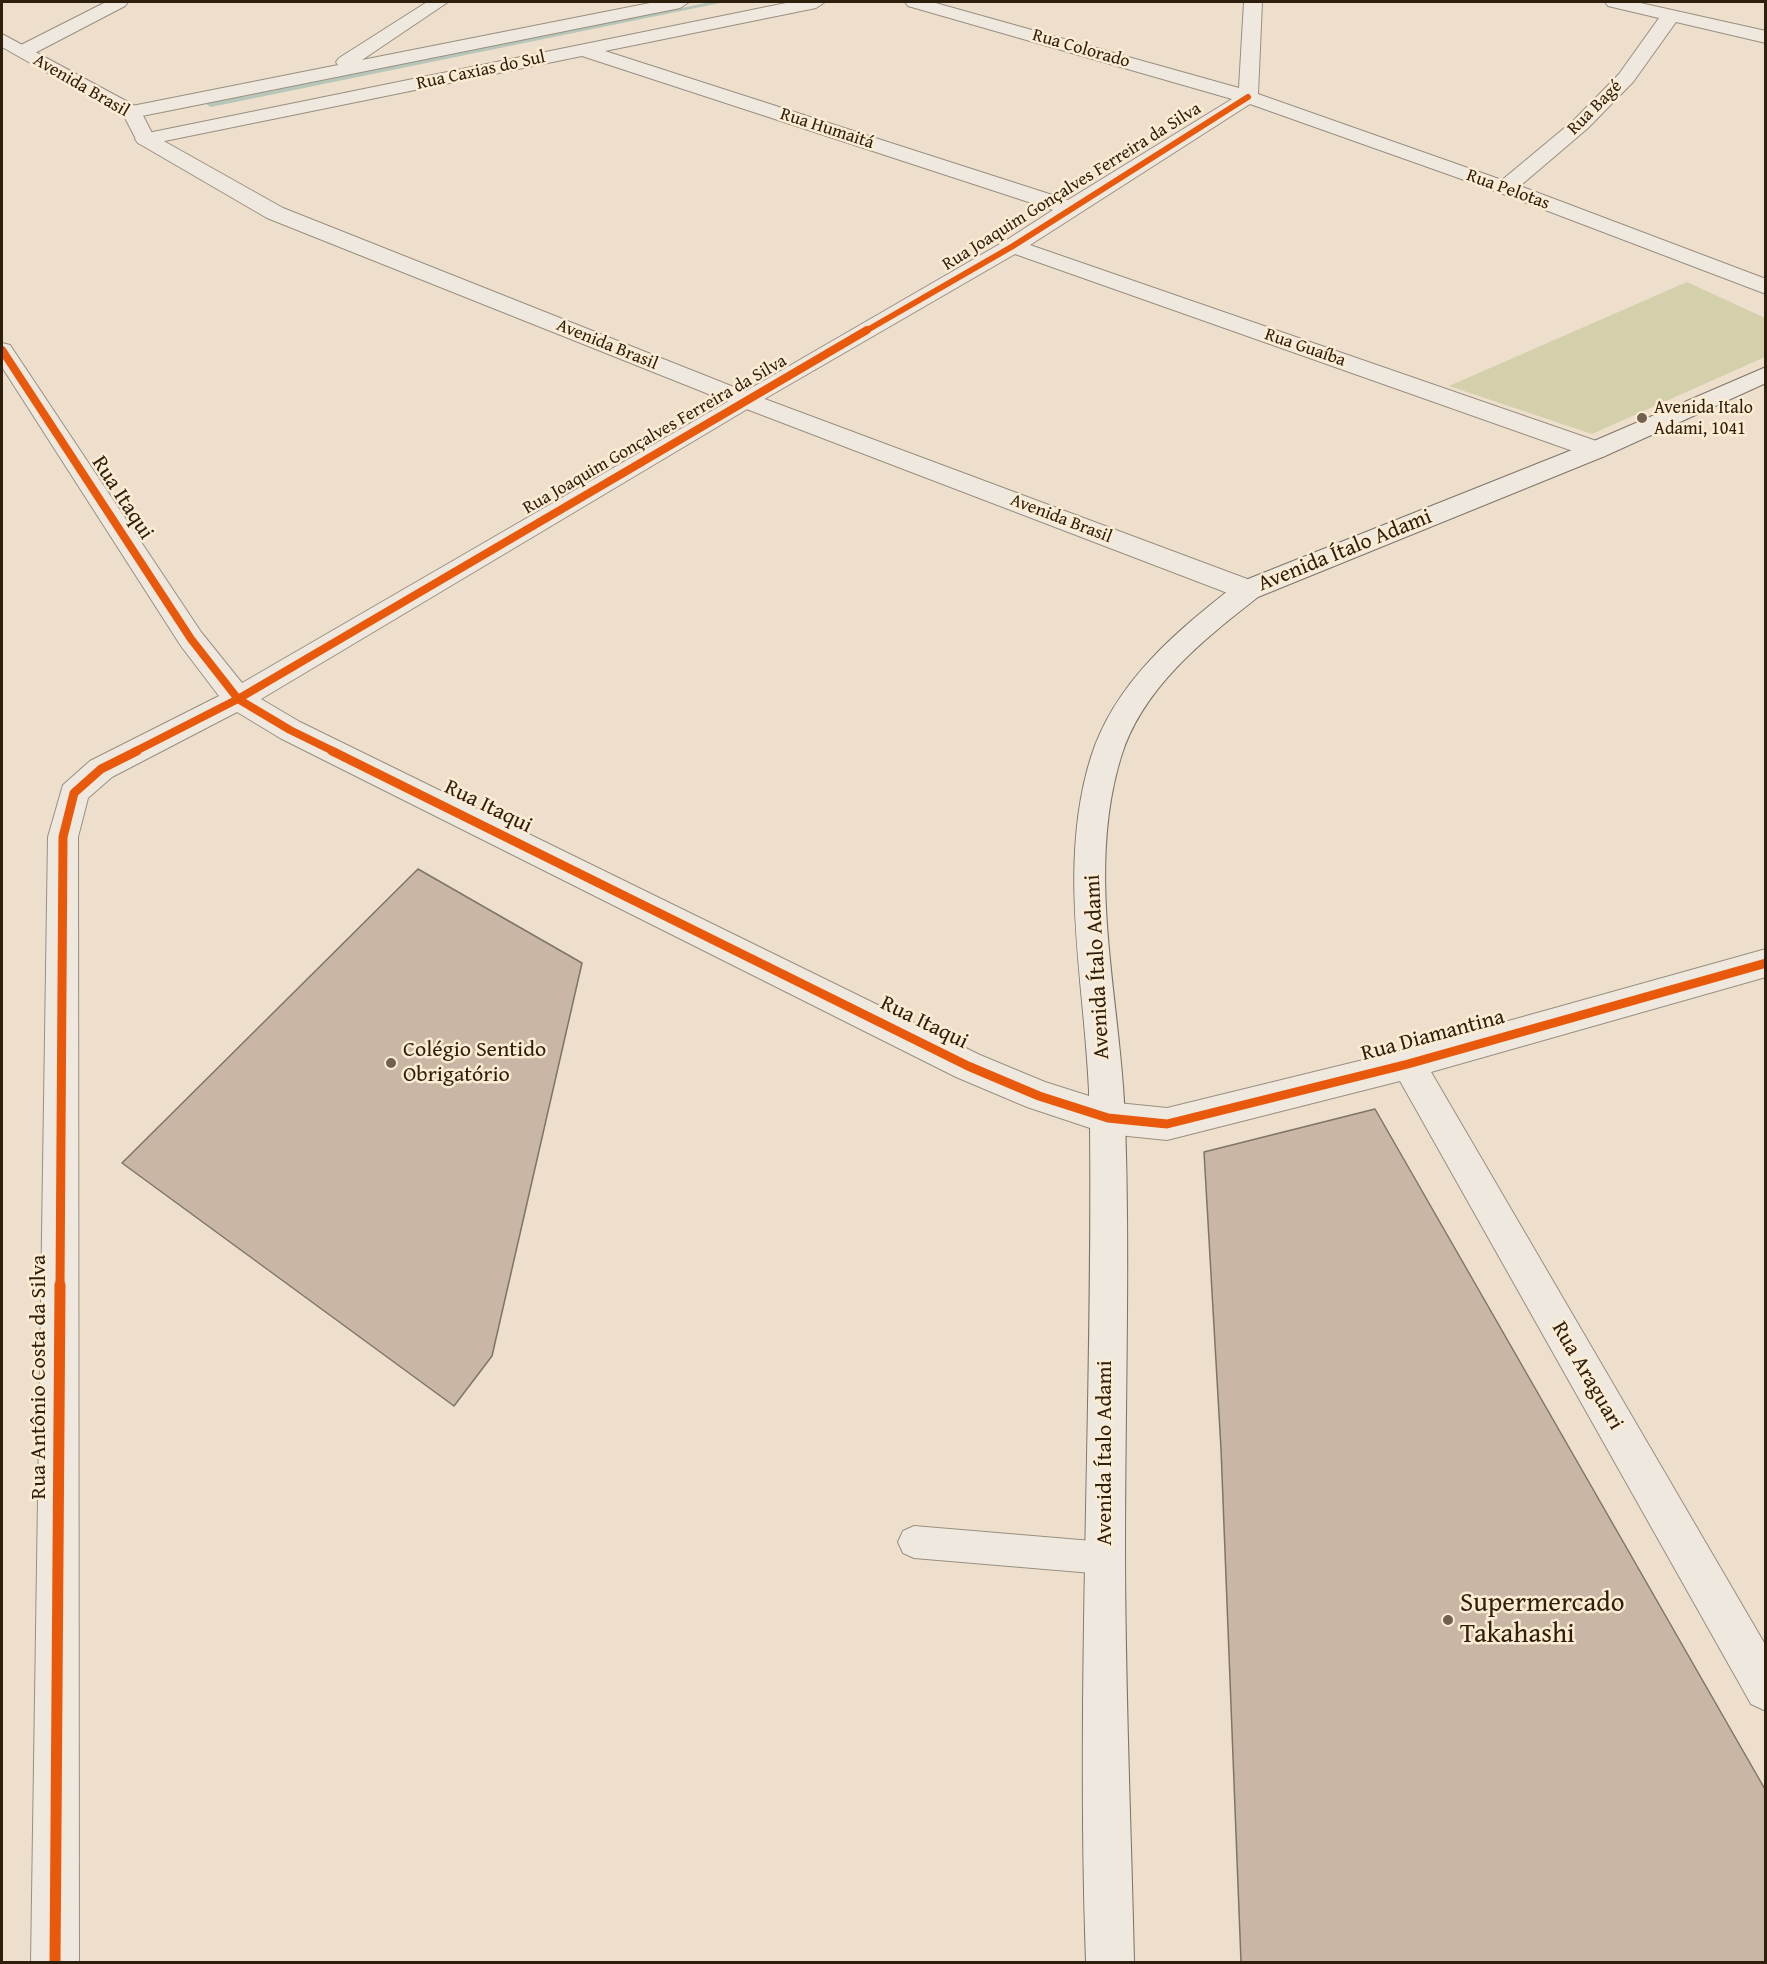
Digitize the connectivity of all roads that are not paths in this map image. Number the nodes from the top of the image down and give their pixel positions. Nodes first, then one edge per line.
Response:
1 (119, 2) edge
2 (439, 2) edge
3 (680, 2) edge
4 (816, 2) edge
5 (914, 2) edge
6 (1253, 2) edge
7 (1614, 2) edge
8 (1671, 15) junction
9 (1766, 37) edge
10 (2, 40) edge
11 (584, 50) junction
12 (22, 52) junction
13 (332, 71) junction
14 (1248, 97) junction
15 (132, 112) junction
16 (145, 139) junction
17 (1505, 188) junction
18 (1070, 208) junction
19 (1013, 246) junction
20 (1766, 287) edge
21 (2, 350) edge
22 (1766, 374) edge
23 (745, 400) junction
24 (1596, 450) junction
25 (1248, 590) junction
26 (238, 699) junction
27 (74, 792) joint
28 (1766, 963) edge
29 (1408, 1064) junction
30 (1108, 1118) junction
31 (914, 1542) dead end
32 (1104, 1558) junction
33 (1766, 1689) edge
34 (55, 1962) edge
35 (1110, 1962) edge

1 - 12 street
2 - 13 street
3 - 13 street, Rua Caxias do Sul
4 - 11 street, Rua Caxias do Sul
5 - 14 street, Rua Colorado
6 - 14 street
7 - 8 street
8 - 9 street
8 - 17 street, Rua Bagé
10 - 12 street, Avenida Brasil
11 - 16 street, Rua Caxias do Sul
11 - 18 street, Rua Humaitá
12 - 15 street, Avenida Brasil
13 - 15 street, Rua Caxias do Sul
14 - 17 street, Rua Pelotas
14 - 18 street, Rua Joaquim Gonçalves Ferreira da Silva
15 - 16 street, Avenida Brasil
16 - 23 street, Avenida Brasil
17 - 20 street, Rua Pelotas
18 - 19 street, Rua Joaquim Gonçalves Ferreira da Silva
19 - 23 street, Rua Joaquim Gonçalves Ferreira da Silva
19 - 24 street, Rua Guaíba
21 - 26 street, Rua Itaqui
22 - 24 street, Avenida Ítalo Adami
23 - 25 street, Avenida Brasil
23 - 26 street, Rua Joaquim Gonçalves Ferreira da Silva
24 - 25 street, Avenida Ítalo Adami
25 - 30 street, Avenida Ítalo Adami
26 - 27 street, Rua Joaquim Gonçalves Ferreira da Silva
26 - 30 street, Rua Itaqui
27 - 34 street, Rua Antônio Costa da Silva
28 - 29 street, Rua Diamantina
29 - 30 street, Rua Diamantina
29 - 33 street, Rua Araguari
30 - 32 street, Avenida Ítalo Adami
31 - 32 lane
32 - 35 street, Avenida Ítalo Adami

